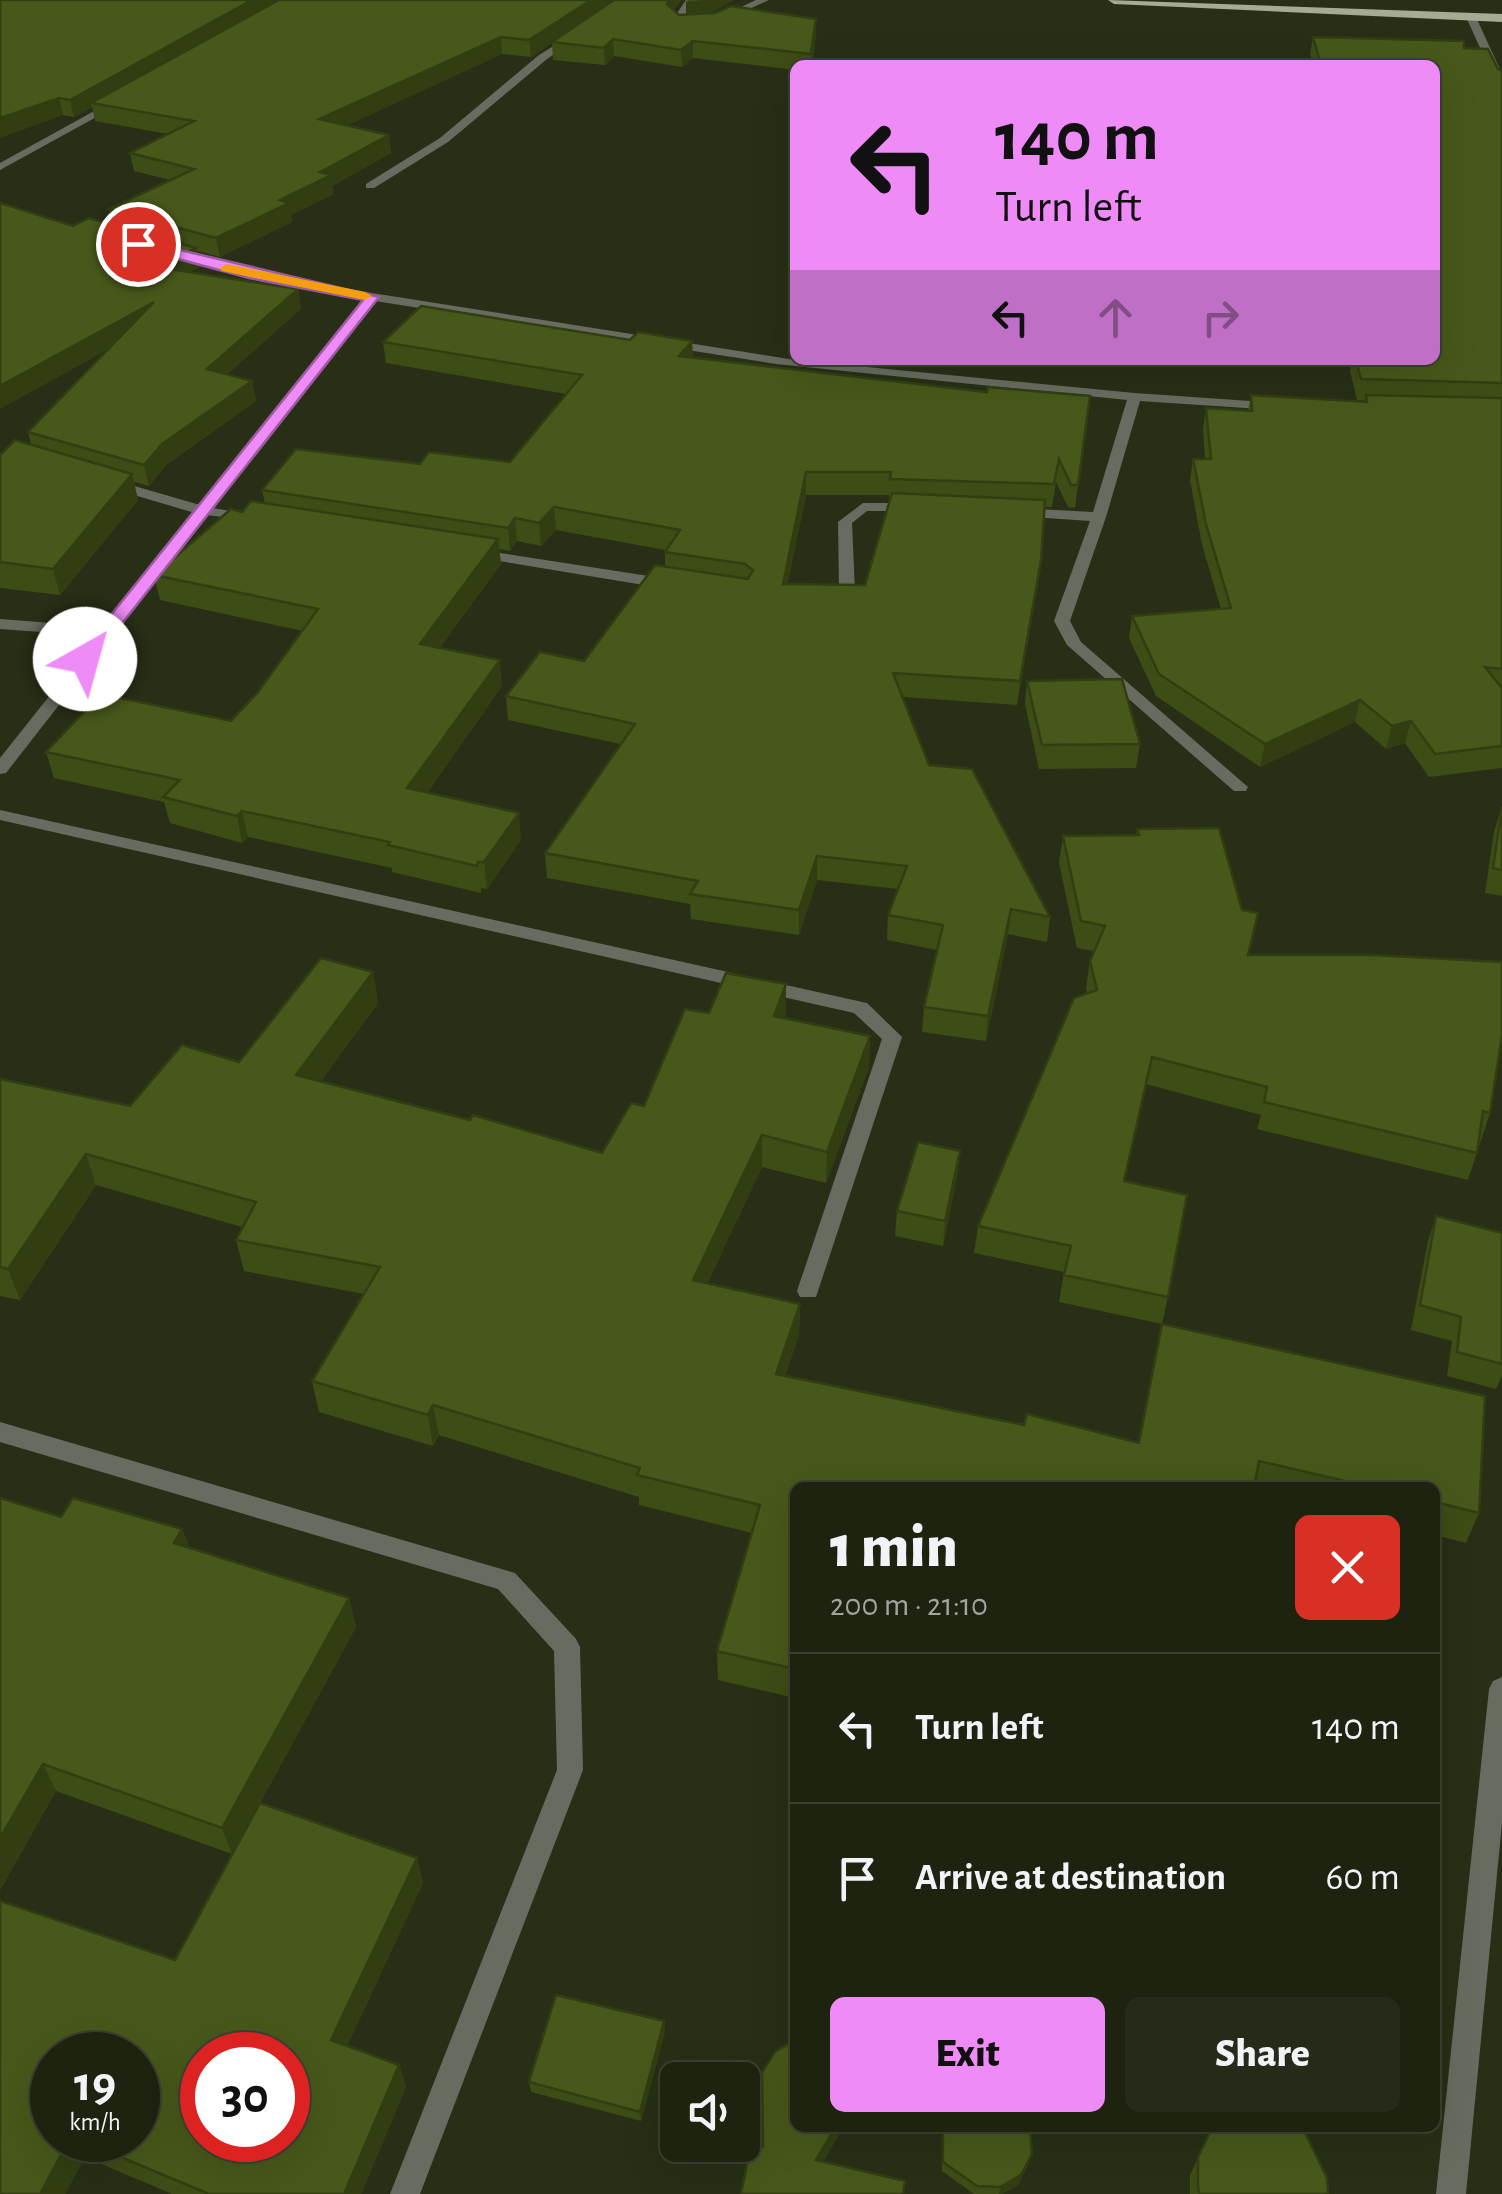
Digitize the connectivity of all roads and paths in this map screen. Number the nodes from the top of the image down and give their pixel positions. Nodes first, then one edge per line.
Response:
1 (691, 0) edge
2 (764, 0) edge
3 (1114, 0) edge
4 (1386, 0) edge
5 (1502, 4) edge
6 (1470, 17) junction
7 (1502, 18) edge
8 (712, 24) edge
9 (587, 28) edge
10 (699, 28) edge
11 (1482, 41) junction
12 (1502, 42) edge
13 (1502, 85) edge
14 (121, 100) edge
15 (0, 166) edge
16 (370, 186) dead end
17 (156, 249) edge
18 (372, 297) junction
19 (790, 361) edge
20 (825, 365) edge
21 (1135, 397) junction
22 (1289, 406) edge
23 (92, 478) edge
24 (920, 507) edge
25 (201, 510) junction
26 (1000, 512) edge
27 (1099, 517) junction
28 (259, 519) edge
29 (453, 550) edge
30 (686, 587) edge
31 (847, 592) edge
32 (0, 624) edge
33 (106, 632) junction
34 (0, 768) edge
35 (1240, 788) dead end
36 (0, 815) edge
37 (808, 1291) dead end
38 (0, 1432) edge
39 (1502, 1688) edge
40 (405, 2194) edge
41 (1451, 2194) edge

1 - 10 street
2 - 8 street
3 - 6 main road
4 - 5 main road
6 - 7 main road
6 - 11 street
9 - 16 street
11 - 12 street
11 - 13 street
14 - 15 street
17 - 18 street
18 - 19 street
18 - 25 street
20 - 21 street
21 - 22 street
21 - 27 street
23 - 25 street
24 - 31 street
25 - 28 street
25 - 33 street
26 - 27 street
27 - 35 street
29 - 30 street
32 - 33 street
33 - 34 street
36 - 37 street
38 - 40 street
39 - 41 street

